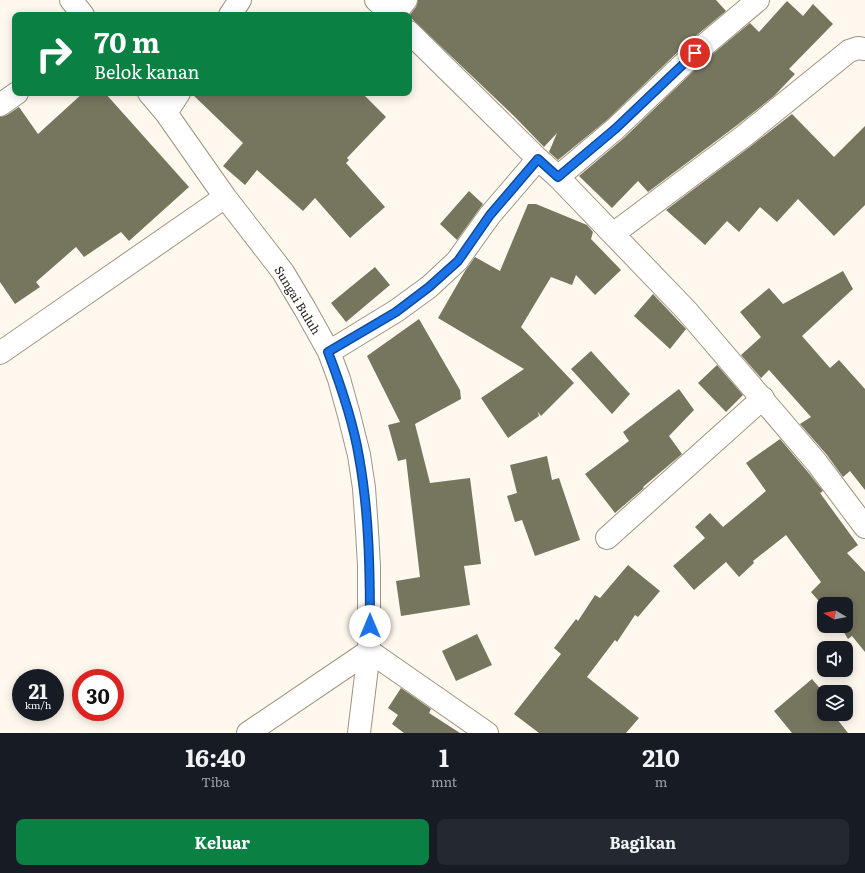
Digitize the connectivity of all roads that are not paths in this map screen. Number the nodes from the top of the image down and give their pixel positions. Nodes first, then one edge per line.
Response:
1 (71, 0) edge
2 (240, 0) edge
3 (376, 0) edge
4 (406, 0) edge
5 (758, 0) edge
6 (81, 12) edge
7 (232, 12) edge
8 (390, 12) edge
9 (396, 12) edge
10 (412, 35) edge
11 (865, 49) edge
12 (12, 96) edge
13 (152, 96) edge
14 (177, 96) edge
15 (0, 104) edge
16 (166, 113) junction
17 (538, 159) junction
18 (558, 177) junction
19 (225, 197) junction
20 (613, 234) junction
21 (0, 352) edge
22 (328, 352) junction
23 (763, 398) junction
24 (865, 527) edge
25 (607, 538) dead end
26 (369, 651) junction
27 (248, 733) edge
28 (359, 733) edge
29 (487, 733) edge

1 - 6 street
2 - 7 street
3 - 8 street
4 - 9 street
5 - 18 street
10 - 17 street
11 - 20 street
12 - 15 street
13 - 16 street, Sungai Buluh
14 - 16 street
16 - 19 street, Sungai Buluh
17 - 18 street
17 - 22 street
18 - 20 street
19 - 21 street
19 - 22 street, Sungai Buluh
20 - 23 street
22 - 26 street, Sungai Buluh
23 - 24 street
23 - 25 street
26 - 27 street
26 - 28 street, Sungai Buluh
26 - 29 street

